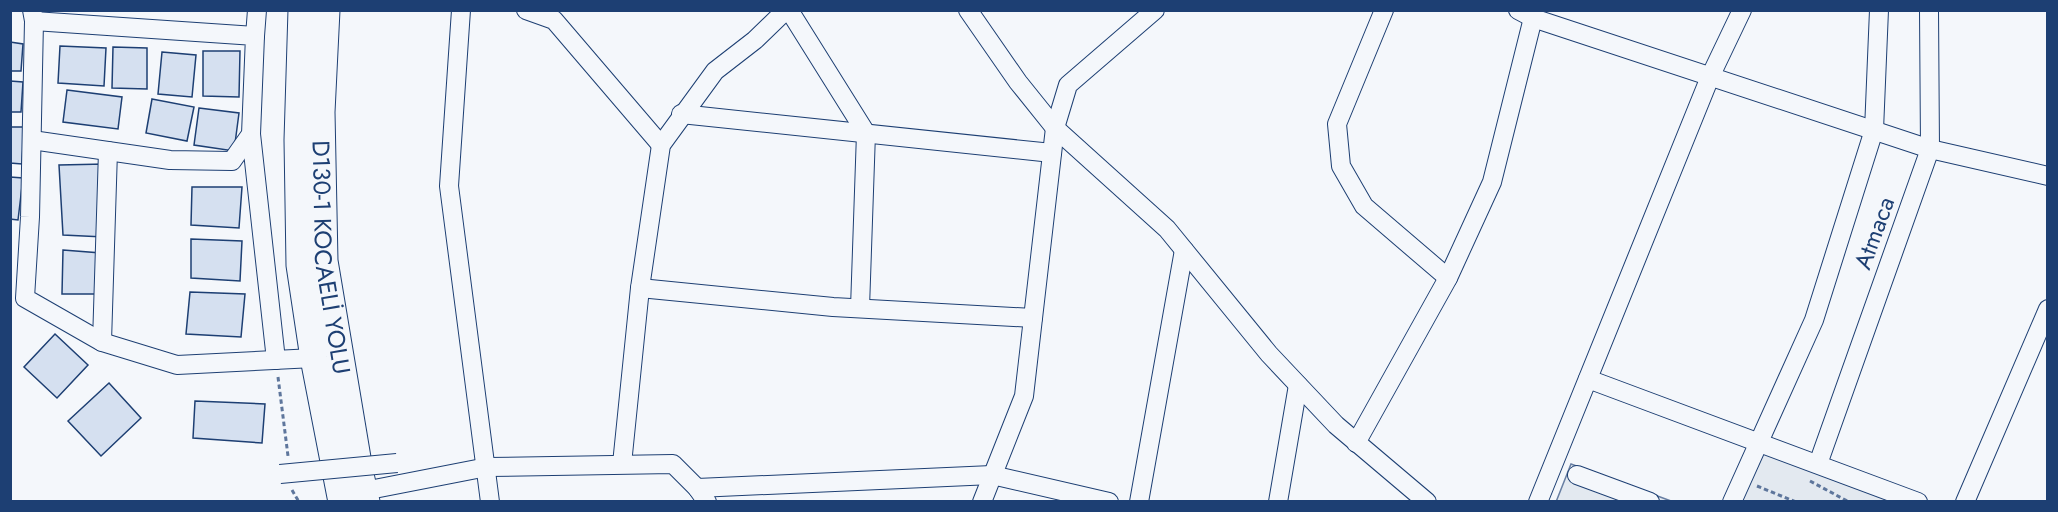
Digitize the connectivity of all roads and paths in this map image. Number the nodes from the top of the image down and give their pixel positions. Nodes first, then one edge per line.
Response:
1 (257, 10) edge
2 (302, 10) edge
3 (326, 10) edge
4 (461, 10) edge
5 (526, 10) edge
6 (787, 10) edge
7 (968, 10) edge
8 (1155, 10) edge
9 (1384, 10) edge
10 (1742, 10) edge
11 (1879, 10) edge
12 (1929, 10) edge
13 (1525, 14) edge
14 (558, 15) edge
15 (33, 16) edge
16 (255, 36) junction
17 (1710, 77) junction
18 (681, 114) junction
19 (1055, 128) junction
20 (1874, 130) junction
21 (866, 133) junction
22 (251, 134) junction
23 (32, 140) junction
24 (661, 145) junction
25 (1930, 149) junction
26 (108, 151) junction
27 (1052, 153) junction
28 (2048, 176) edge
29 (1184, 250) junction
30 (1448, 278) junction
31 (640, 288) junction
32 (860, 308) junction
33 (2048, 309) edge
34 (1033, 318) junction
35 (102, 342) junction
36 (314, 358) junction
37 (276, 360) junction
38 (1588, 379) junction
39 (1298, 385) junction
40 (1356, 443) junction
41 (1757, 446) junction
42 (287, 449) dead end
43 (397, 463) dead end
44 (622, 464) junction
45 (1818, 464) junction
46 (487, 467) junction
47 (280, 474) dead end
48 (992, 475) junction
49 (1577, 475) dead end
50 (1742, 479) junction
51 (702, 494) edge
52 (1833, 495) dead end
53 (357, 498) edge
54 (490, 501) edge
55 (982, 501) edge
56 (1109, 501) edge
57 (1138, 501) edge
58 (1278, 501) edge
59 (1427, 501) edge
60 (1538, 501) edge
61 (1650, 501) edge
62 (1732, 501) edge
63 (1796, 501) edge
64 (1848, 501) edge
65 (1918, 501) edge
66 (1965, 501) edge

1 - 16 street
2 - 36 highway
3 - 53 highway, D130-1 KOCAELİ YOLU
4 - 46 street
5 - 14 street
6 - 18 street
6 - 21 street
7 - 19 street
8 - 19 street
9 - 30 street
10 - 17 street
11 - 20 street
12 - 25 street, Atmaca
13 - 17 street
13 - 30 street
14 - 24 street
15 - 16 street
15 - 23 street
16 - 22 street
17 - 20 street
17 - 38 street
18 - 21 street
18 - 24 street
19 - 27 street
19 - 29 street
20 - 25 street
20 - 41 street
21 - 27 street
21 - 32 street
22 - 26 street
22 - 37 street
23 - 26 street
23 - 35 street
24 - 31 street
25 - 28 street
25 - 45 street, Atmaca
26 - 35 street
27 - 34 street
29 - 39 street
29 - 57 street
30 - 40 street
31 - 32 street
31 - 44 street
32 - 34 street
33 - 66 street
34 - 48 street
35 - 37 street
36 - 37 street
36 - 53 highway
37 - 42 path
38 - 41 street
38 - 60 street
39 - 40 street
39 - 58 street
40 - 59 street
41 - 45 street
41 - 50 street
43 - 47 street, bridge
44 - 46 street
44 - 51 street
45 - 65 street
46 - 53 street
46 - 54 street
48 - 51 street
48 - 55 street
48 - 56 street
49 - 61 street
50 - 62 street
50 - 63 path
52 - 64 path

